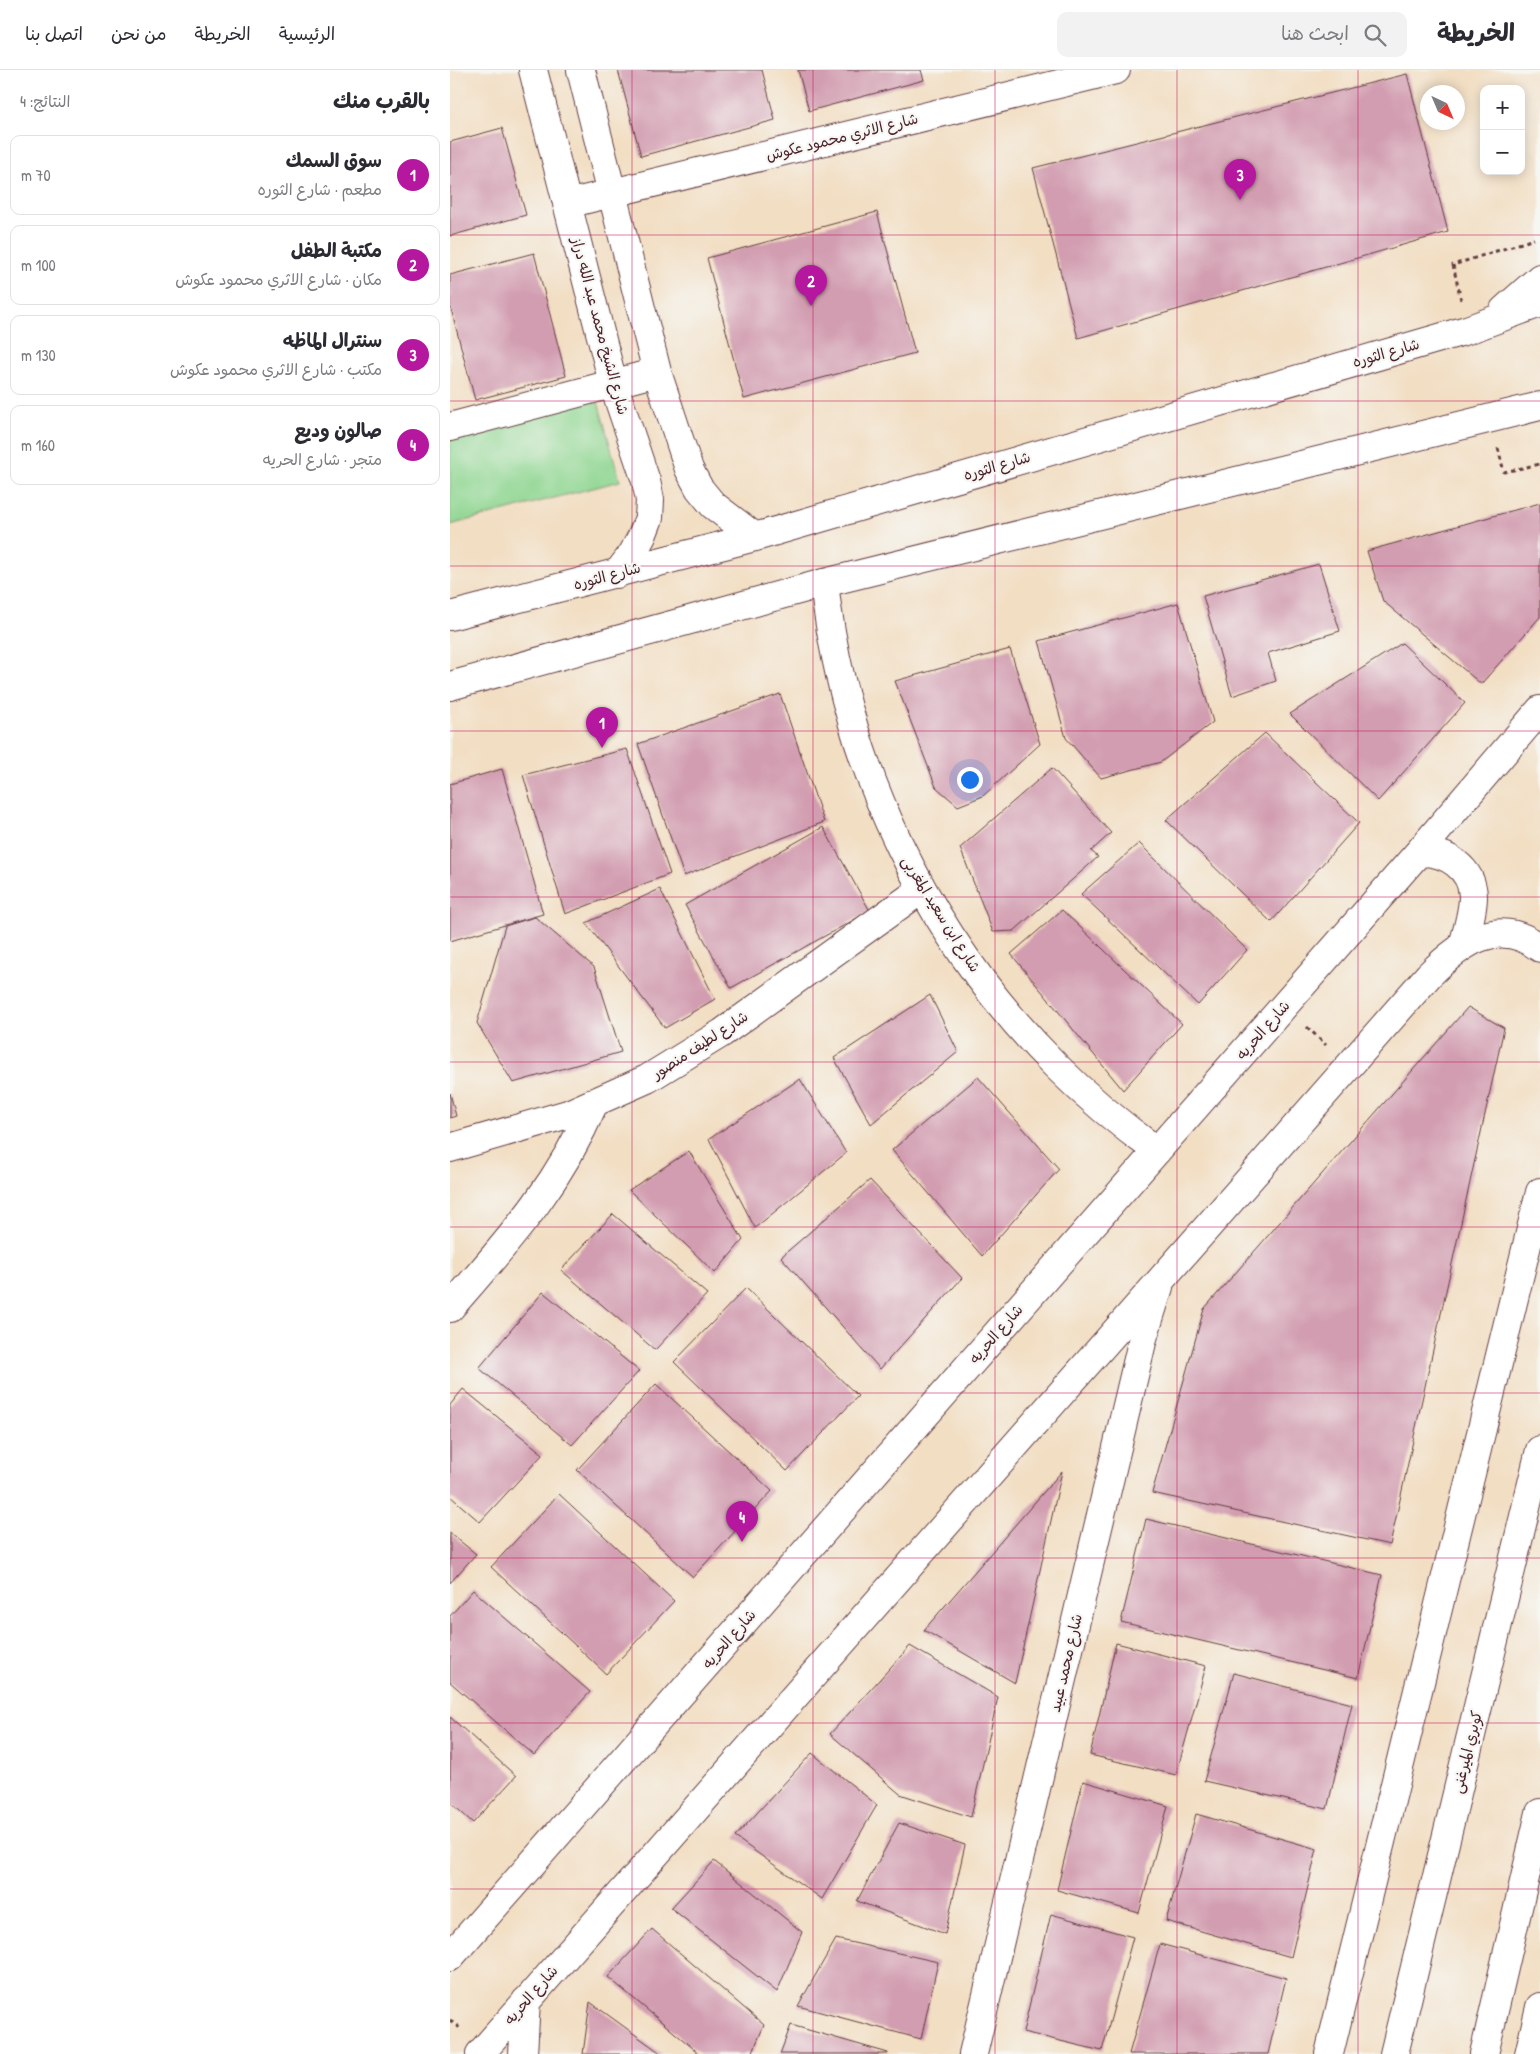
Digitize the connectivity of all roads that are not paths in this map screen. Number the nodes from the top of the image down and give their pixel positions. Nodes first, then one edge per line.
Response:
1 (534, 70) edge
2 (581, 70) edge
3 (1111, 71) edge
4 (612, 193) junction
5 (567, 204) junction
6 (1540, 278) edge
7 (1540, 302) edge
8 (1493, 319) junction
9 (657, 372) junction
10 (613, 383) junction
11 (1540, 406) edge
12 (450, 427) edge
13 (755, 537) junction
14 (617, 574) junction
15 (824, 583) junction
16 (450, 616) edge
17 (450, 686) edge
18 (1540, 710) edge
19 (1419, 852) junction
20 (922, 889) junction
21 (1463, 946) junction
22 (1540, 948) edge
23 (594, 1103) junction
24 (450, 1148) edge
25 (1157, 1151) junction
26 (1540, 1192) edge
27 (1164, 1274) junction
28 (450, 1308) edge
29 (1540, 1450) edge
30 (1540, 1814) edge
31 (450, 1957) edge
32 (526, 2001) junction
33 (1540, 2007) edge
34 (978, 2053) edge
35 (480, 2054) edge
36 (523, 2054) edge
37 (1329, 2054) edge
38 (1394, 2054) edge
39 (1484, 2054) edge
40 (1529, 2054) edge

1 - 5 main road, شارع الشيخ محمد عبد الله دراز
2 - 4 main road
3 - 4 main road, شارع الاثري محمود عكوش
4 - 5 main road, شارع الاثري محمود عكوش
4 - 9 main road
5 - 10 main road, شارع الشيخ محمد عبد الله دراز
6 - 8 main road
7 - 8 main road, شارع الثوره
8 - 13 main road, شارع الثوره
9 - 10 main road
9 - 13 main road
10 - 12 main road
10 - 14 main road, شارع الشيخ محمد عبد الله دراز
11 - 15 main road
13 - 14 main road, شارع الثوره
14 - 16 main road, شارع الثوره
15 - 17 main road
15 - 20 main road, شارع ابن سعيد المغربى
18 - 19 main road, شارع الحريه
19 - 21 main road
19 - 25 main road, شارع الحريه
20 - 23 main road, شارع لطيف منصور
20 - 25 main road, شارع ابن سعيد المغربى
21 - 22 main road, شارع الحريه
21 - 27 main road, شارع الحريه
23 - 24 main road, شارع لطيف منصور
23 - 28 main road
25 - 31 main road, شارع الحريه
26 - 37 main road
27 - 32 main road, شارع الحريه
27 - 34 main road, شارع محمد عبيد
29 - 38 main road, كوبري الميرغنى
30 - 39 main road
32 - 35 main road, شارع الحريه
32 - 36 main road
33 - 40 main road

